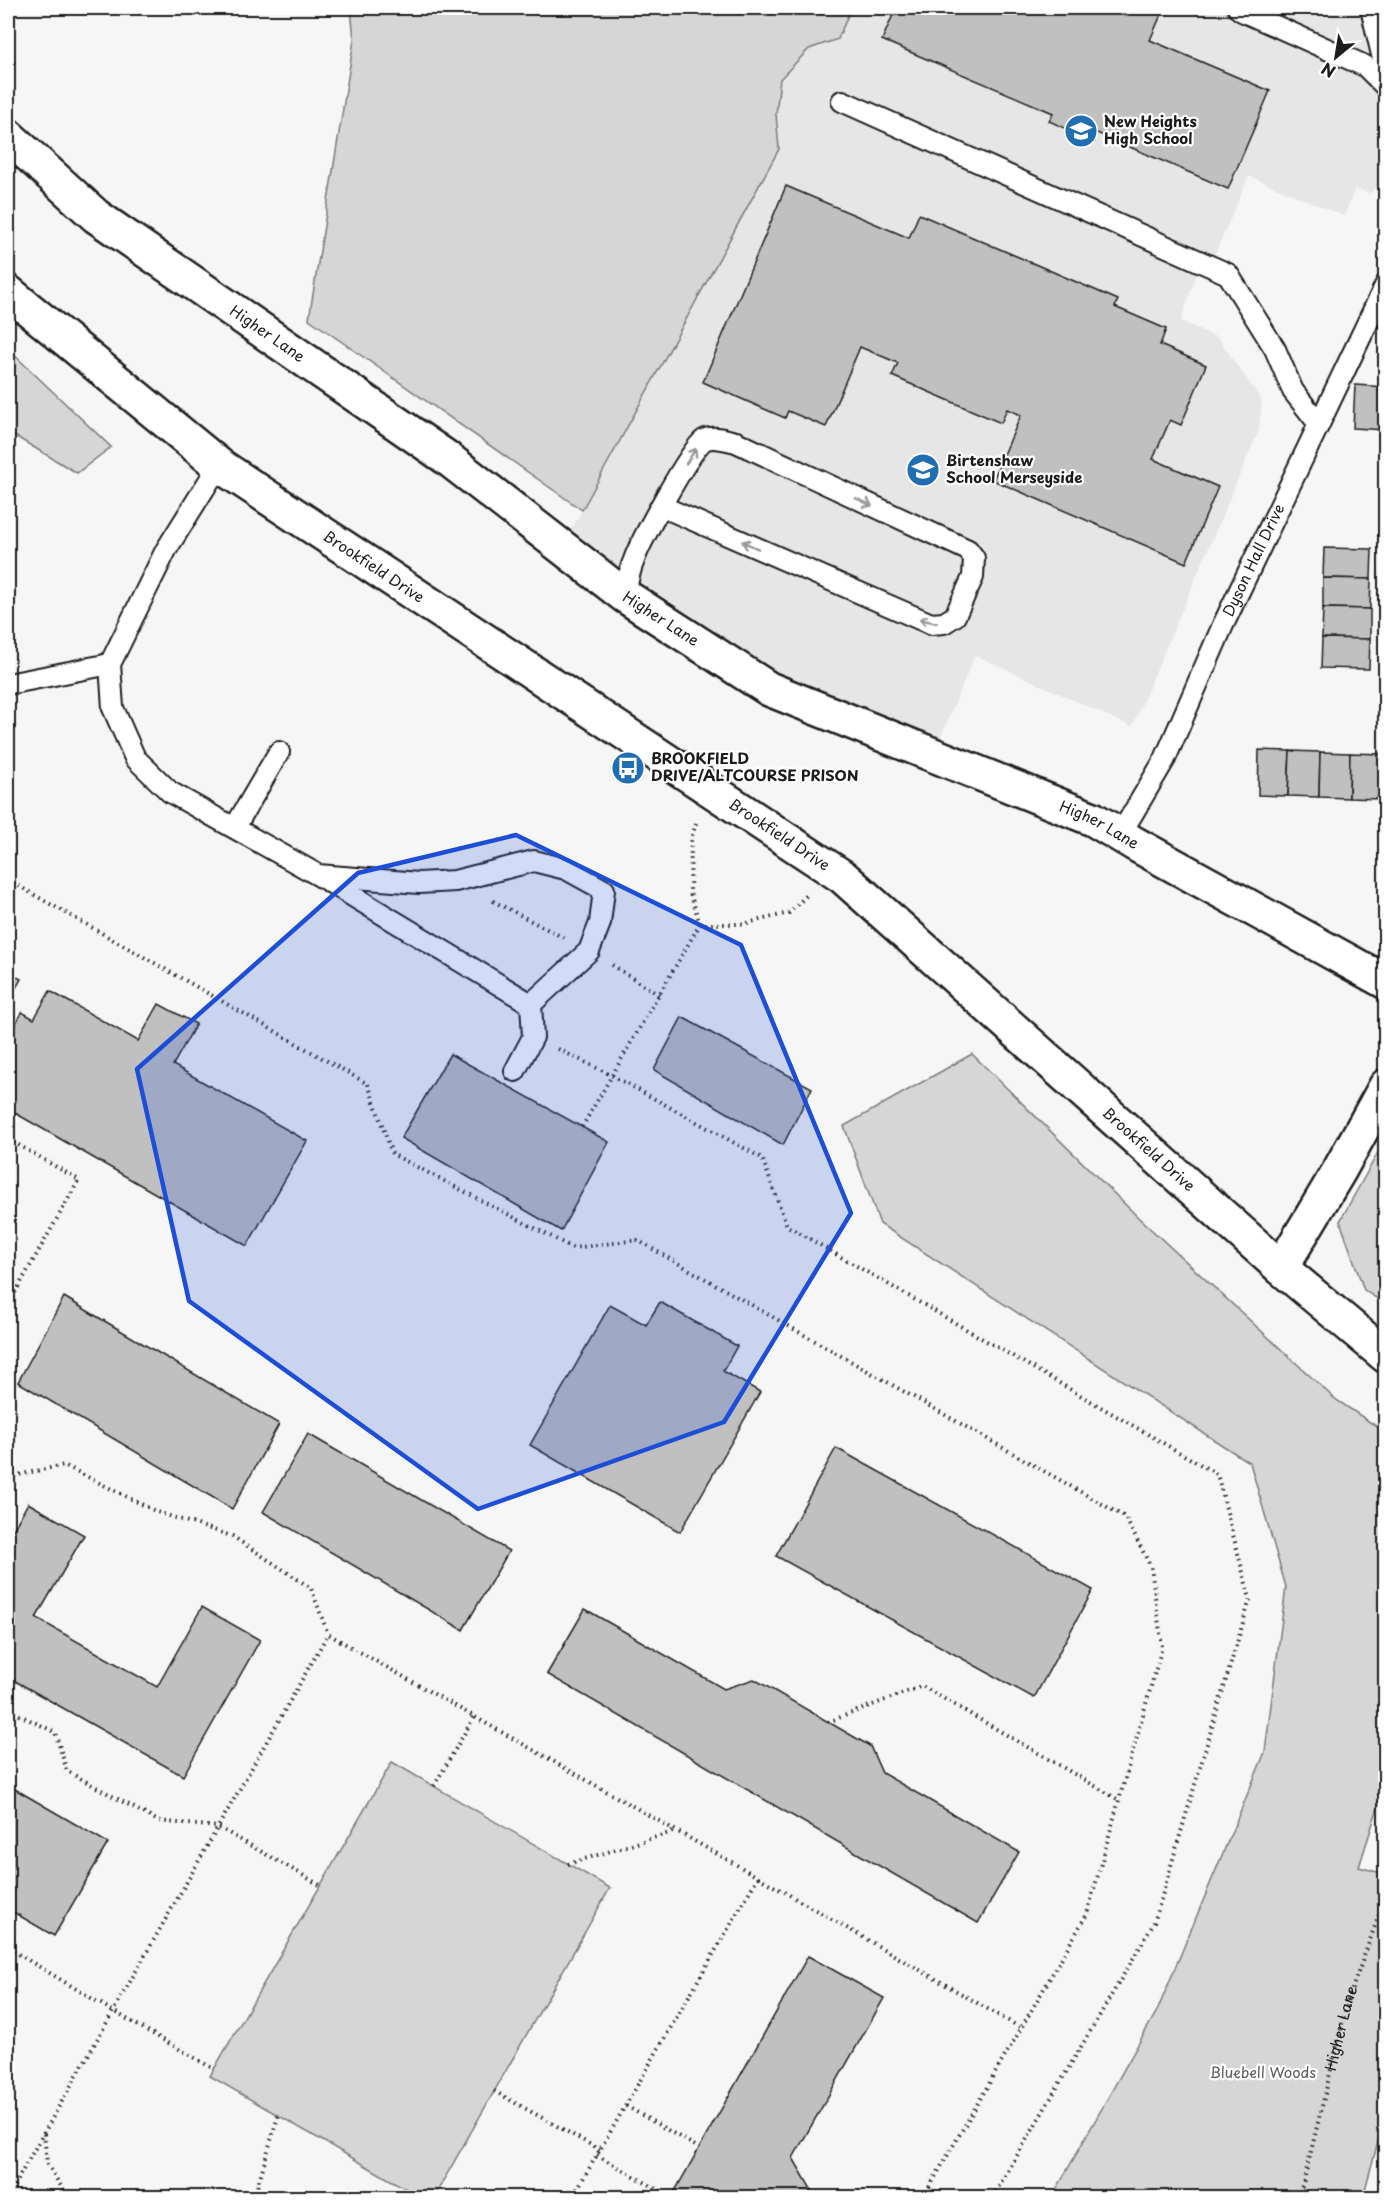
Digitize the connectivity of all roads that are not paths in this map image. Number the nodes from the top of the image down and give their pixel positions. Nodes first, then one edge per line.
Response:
1 (1238, 8) edge
2 (1371, 8) edge
3 (1386, 72) edge
4 (1386, 87) edge
5 (842, 101) dead end
6 (8, 136) edge
7 (1386, 284) edge
8 (8, 292) edge
9 (1319, 424) junction
10 (219, 465) junction
11 (661, 506) junction
12 (625, 596) junction
13 (110, 664) junction
14 (8, 684) edge
15 (279, 752) dead end
16 (235, 827) junction
17 (1120, 835) junction
18 (318, 875) junction
19 (1386, 982) edge
20 (531, 1004) junction
21 (515, 1071) dead end
22 (1386, 1086) edge
23 (1281, 1268) junction
24 (1386, 1356) edge

1 - 4 lane
2 - 3 lane
5 - 9 lane
6 - 12 street, Higher Lane
7 - 9 lane, Dyson Hall Drive
8 - 10 street, Brookfield Drive
9 - 17 lane, Dyson Hall Drive
10 - 13 lane
10 - 23 street, Brookfield Drive
11 -> 11 lane
11 - 12 lane
12 - 17 street, Higher Lane
13 - 14 lane
13 - 16 lane
15 - 16 lane
16 - 18 lane
17 - 19 street, Higher Lane
18 - 20 lane
18 - 20 lane
20 - 21 lane
22 - 23 street
23 - 24 street, Brookfield Drive

